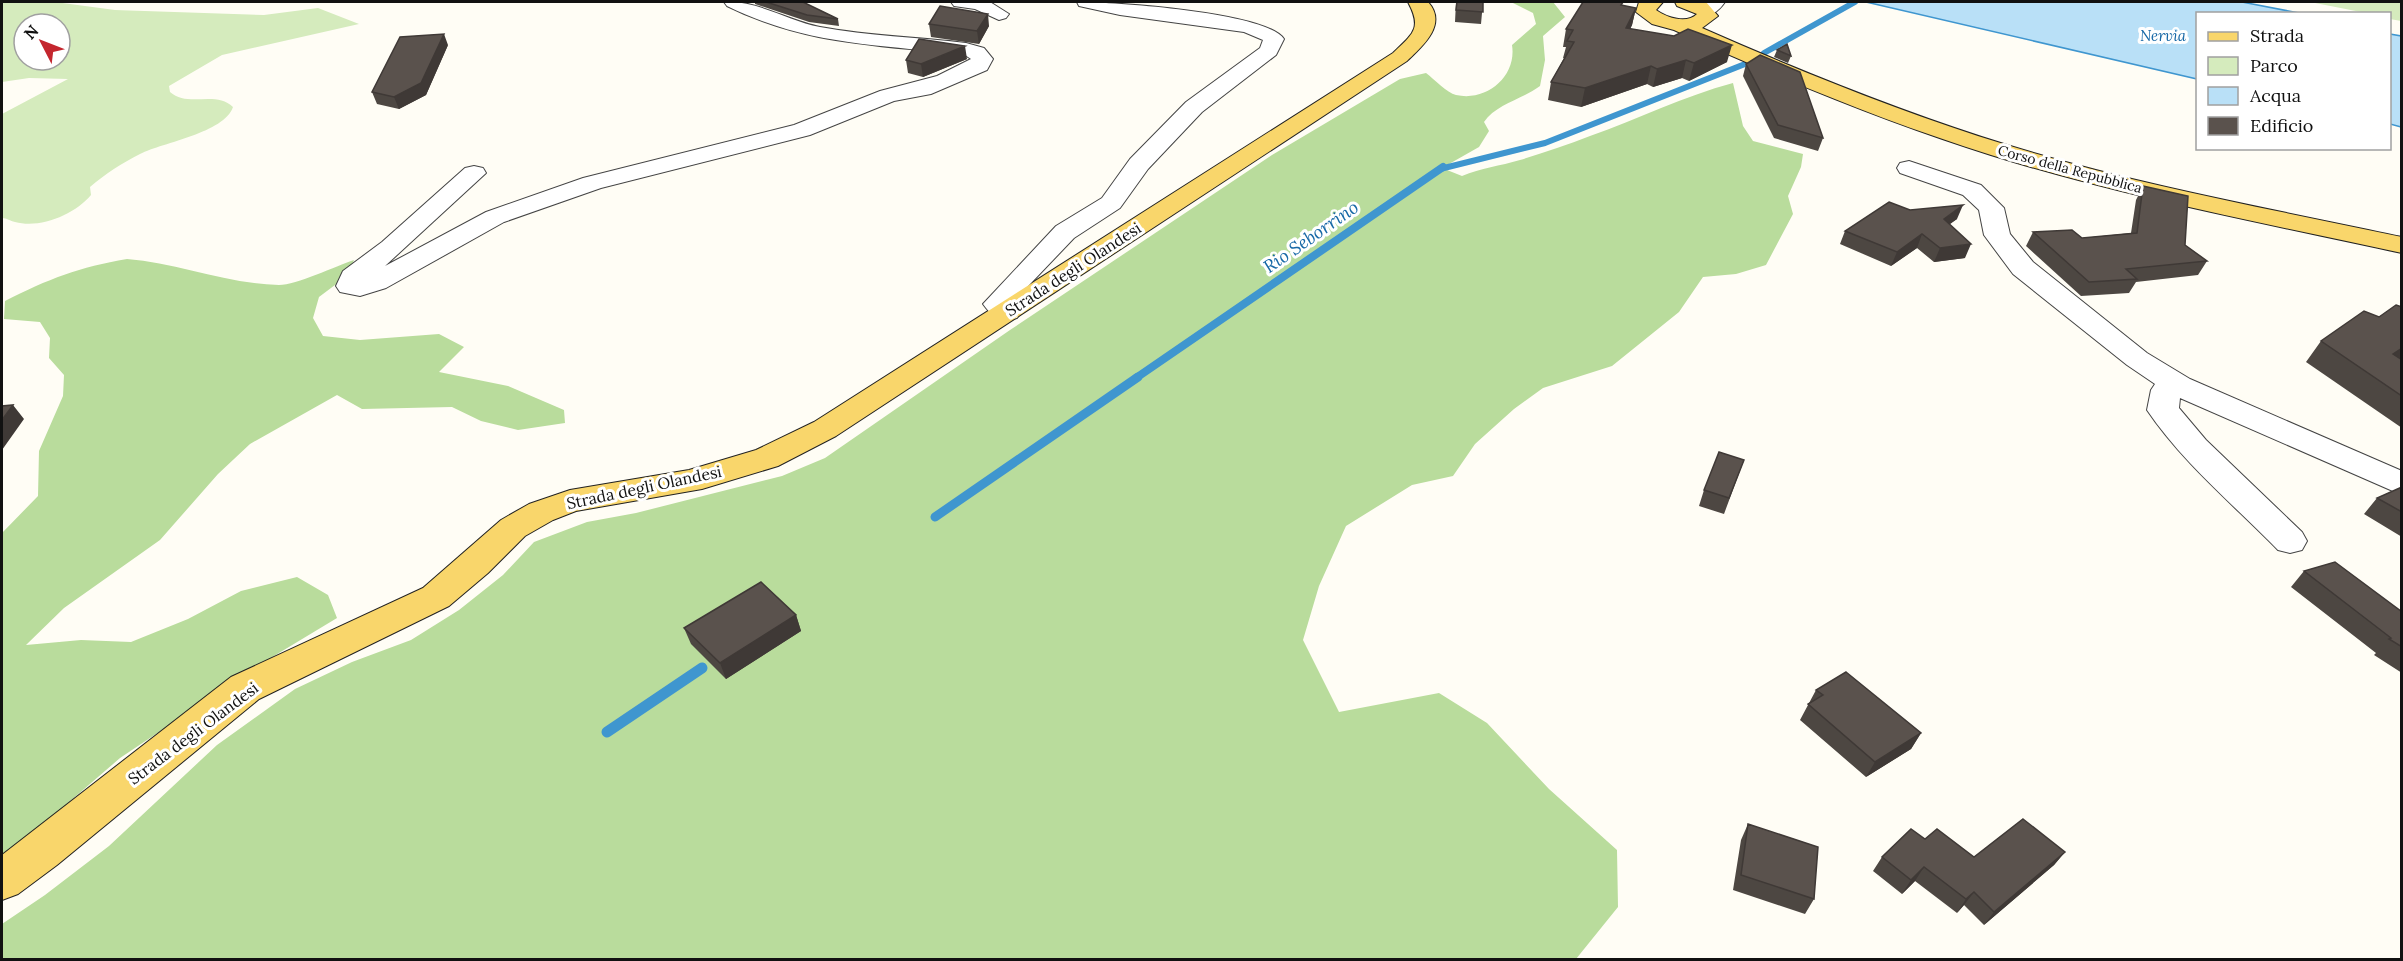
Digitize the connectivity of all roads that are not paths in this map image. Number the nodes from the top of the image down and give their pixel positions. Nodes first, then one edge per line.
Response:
1 (734, 2) edge
2 (961, 2) edge
3 (1086, 2) edge
4 (1417, 2) edge
5 (1684, 2) edge
6 (1624, 8) edge
7 (1652, 9) edge
8 (1710, 9) edge
9 (999, 14) dead end
10 (1677, 24) junction
11 (1749, 56) junction
12 (1909, 168) dead end
13 (474, 173) dead end
14 (2402, 245) edge
15 (1007, 312) junction
16 (2179, 386) junction
17 (2402, 484) edge
18 (2290, 541) dead end
19 (2, 880) edge

1 - 13 street
2 - 9 street
3 - 15 street
4 - 15 main road, Strada degli Olandesi
5 - 8 main road
6 - 7 main road
7 - 10 main road, Corso della Repubblica
8 - 10 main road
8 - 11 main road, Corso della Repubblica
10 - 11 main road, Corso della Repubblica
11 - 14 main road, Corso della Repubblica
12 - 16 street
15 - 19 main road, Strada degli Olandesi
16 - 17 street
16 - 18 street

